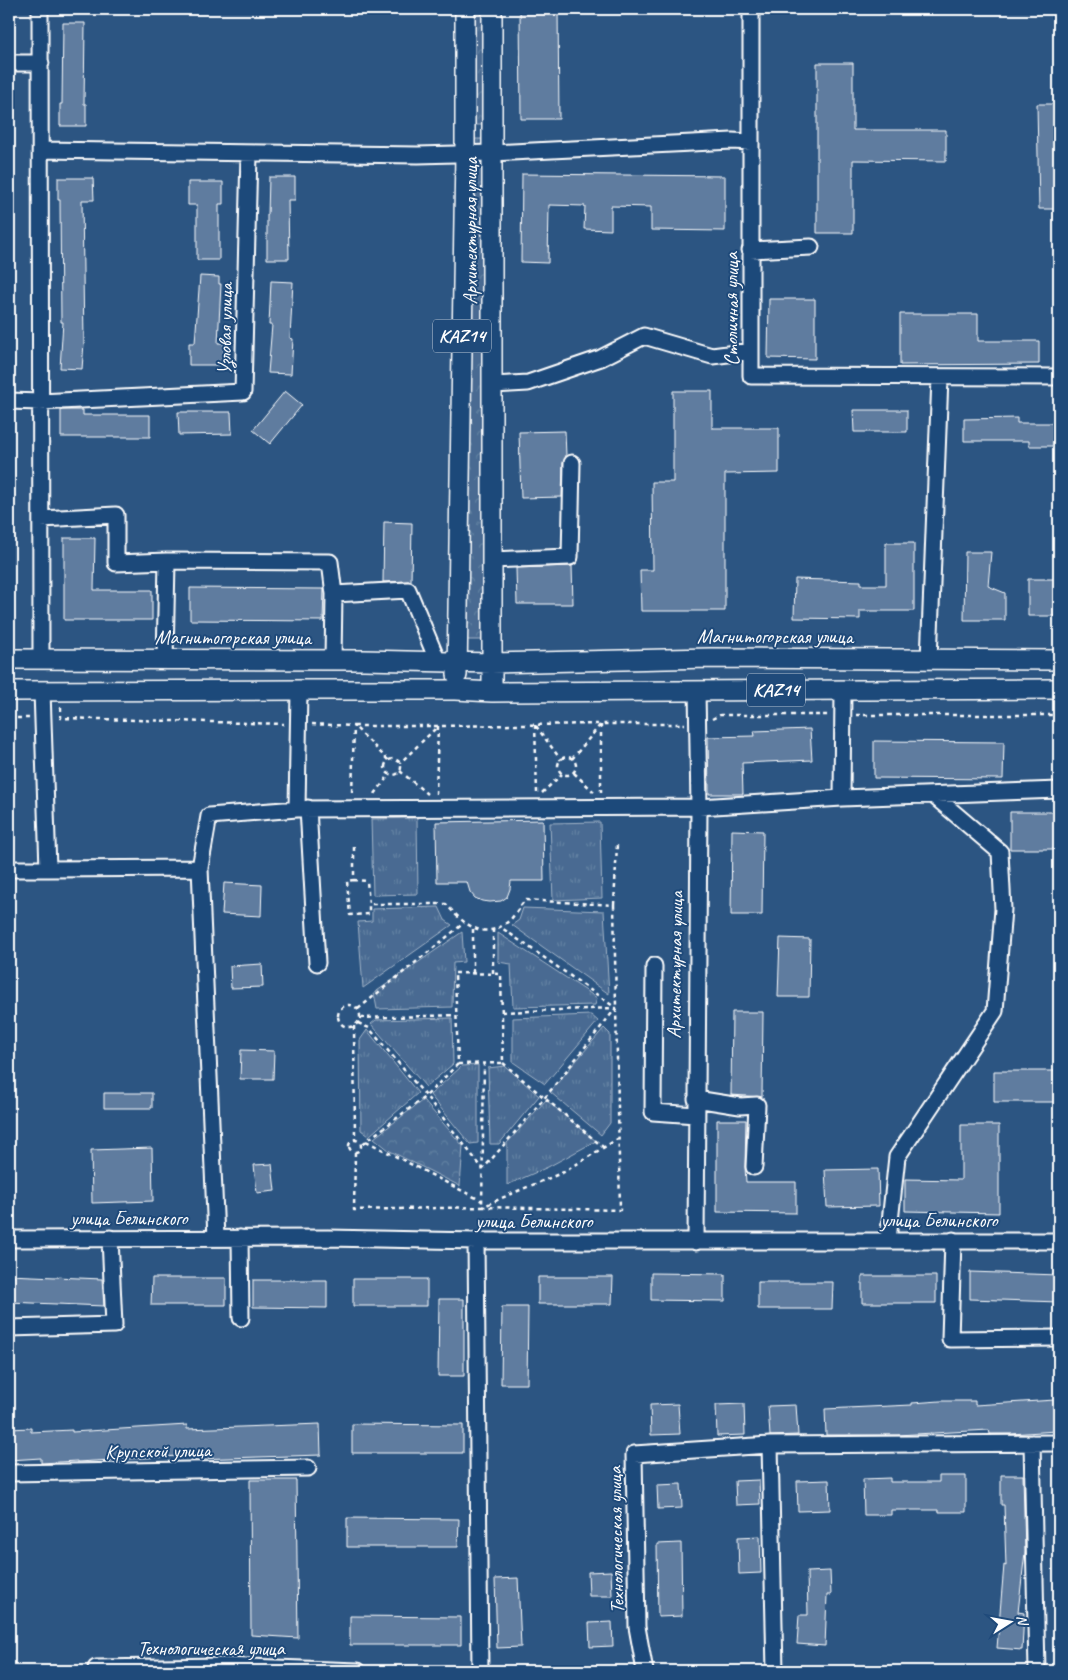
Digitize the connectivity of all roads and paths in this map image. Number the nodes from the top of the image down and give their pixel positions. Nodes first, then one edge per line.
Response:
1 (40, 9) edge
2 (465, 9) edge
3 (492, 9) edge
4 (751, 9) edge
5 (9, 63) edge
6 (41, 63) junction
7 (750, 142) junction
8 (41, 150) junction
9 (465, 153) junction
10 (249, 154) junction
11 (492, 154) junction
12 (811, 247) dead end
13 (750, 250) junction
14 (750, 351) junction
15 (1059, 377) edge
16 (940, 378) junction
17 (492, 385) junction
18 (9, 401) edge
19 (40, 402) junction
20 (572, 463) dead end
21 (40, 519) junction
22 (491, 560) junction
23 (167, 561) junction
24 (334, 594) junction
25 (9, 660) edge
26 (41, 660) junction
27 (165, 660) junction
28 (333, 660) junction
29 (929, 660) junction
30 (1059, 660) edge
31 (438, 662) junction
32 (457, 663) junction
33 (491, 663) junction
34 (1059, 689) edge
35 (299, 690) junction
36 (456, 690) junction
37 (697, 690) junction
38 (843, 690) junction
39 (9, 691) edge
40 (42, 691) junction
41 (62, 691) junction
42 (492, 692) junction
43 (299, 724) junction
44 (535, 724) junction
45 (601, 724) junction
46 (354, 726) junction
47 (438, 726) junction
48 (572, 759) junction
49 (388, 760) junction
50 (561, 760) junction
51 (400, 763) junction
52 (400, 771) junction
53 (574, 773) junction
54 (563, 774) junction
55 (389, 775) junction
56 (1059, 790) edge
57 (594, 792) dead end
58 (428, 795) dead end
59 (933, 795) junction
60 (538, 797) junction
61 (547, 797) dead end
62 (842, 798) junction
63 (601, 799) dead end
64 (352, 800) dead end
65 (370, 800) dead end
66 (435, 801) dead end
67 (699, 807) junction
68 (302, 808) junction
69 (617, 844) dead end
70 (354, 846) dead end
71 (200, 868) junction
72 (9, 869) edge
73 (48, 869) junction
74 (354, 880) junction
75 (369, 904) junction
76 (614, 905) junction
77 (464, 922) junction
78 (500, 926) junction
79 (473, 929) junction
80 (493, 929) junction
81 (316, 963) dead end
82 (654, 966) dead end
83 (473, 973) junction
84 (493, 974) junction
85 (616, 1008) junction
86 (358, 1009) junction
87 (502, 1012) junction
88 (456, 1015) junction
89 (360, 1018) junction
90 (358, 1023) junction
91 (354, 1026) junction
92 (484, 1063) junction
93 (503, 1063) junction
94 (458, 1064) junction
95 (426, 1096) junction
96 (544, 1098) junction
97 (696, 1099) junction
98 (696, 1115) junction
99 (619, 1138) junction
100 (354, 1139) junction
101 (366, 1141) junction
102 (361, 1145) junction
103 (604, 1148) junction
104 (355, 1152) junction
105 (754, 1167) dead end
106 (483, 1169) junction
107 (482, 1201) junction
108 (482, 1207) junction
109 (110, 1238) junction
110 (216, 1238) junction
111 (240, 1238) junction
112 (9, 1239) edge
113 (888, 1240) junction
114 (953, 1240) junction
115 (476, 1241) junction
116 (1059, 1241) edge
117 (696, 1242) junction
118 (241, 1318) dead end
119 (9, 1328) edge
120 (1059, 1338) edge
121 (1032, 1443) junction
122 (1059, 1443) edge
123 (770, 1446) junction
124 (308, 1468) dead end
125 (9, 1473) edge
126 (96, 1671) edge
127 (358, 1671) edge
128 (480, 1671) edge
129 (645, 1671) edge
130 (775, 1671) edge
131 (1037, 1671) edge

1 - 6 street
2 - 9 main road, Архитектурная улица / KAZ14
3 - 11 main road, Архитектурная улица / KAZ14
4 - 7 street, Столичная улица
5 - 6 street
6 - 8 street
7 - 11 street
7 - 13 street, Столичная улица
8 - 10 street
8 - 19 street
9 - 10 street
9 - 11 street
9 - 32 main road, Архитектурная улица / KAZ14
10 - 19 street, Узловая улица
11 - 17 main road, Архитектурная улица / KAZ14
12 - 13 street
13 - 14 street, Столичная улица
14 - 16 street, Столичная улица
14 - 17 street
15 - 16 street, Столичная улица
16 - 29 street
17 - 22 main road, Архитектурная улица / KAZ14
18 - 19 street, Узловая улица
19 - 21 street
20 - 22 street
21 - 23 street
21 - 26 street
22 - 33 main road, Архитектурная улица / KAZ14
23 - 24 street
23 - 27 street
24 - 28 street
24 - 31 street
25 - 26 main road, Магнитогорская улица
26 - 27 main road, Магнитогорская улица
27 - 28 main road, Магнитогорская улица
28 - 31 main road, Магнитогорская улица
29 - 30 main road, Магнитогорская улица / KAZ14
29 - 33 main road, Магнитогорская улица / KAZ14
31 - 32 main road, Магнитогорская улица
32 - 33 main road, Магнитогорская улица / KAZ14
32 - 36 main road
33 - 42 main road
34 - 38 main road, KAZ14
35 - 36 main road
35 - 41 main road
35 - 43 street
36 - 42 main road, KAZ14
37 - 38 main road, KAZ14
37 - 42 main road, KAZ14
37 - 67 street, Архитектурная улица
38 - 62 street
39 - 40 main road
40 - 41 main road
40 - 73 street
41 - 43 path
43 - 46 path
43 - 68 street
44 - 45 path
44 - 47 path
44 - 50 path
44 - 60 path
45 - 48 path
45 - 63 path
46 - 47 path
46 - 49 path
46 - 64 path
47 - 51 path
47 - 66 path
48 - 50 path
48 - 53 path
49 - 51 path
49 - 55 path
50 - 54 path
51 - 52 path
52 - 55 path
52 - 58 path
53 - 54 path
53 - 57 path
54 - 60 path
55 - 65 path
56 - 59 street
59 - 62 street
59 - 113 street
60 - 61 path
62 - 67 street
67 - 68 street
67 - 97 street, Архитектурная улица
68 - 71 street
68 - 81 street
69 - 76 path
70 - 74 path
71 - 73 street
71 - 110 street
72 - 73 street
74 - 75 path
74 - 75 path
75 - 77 path
76 - 78 path
76 - 85 path
77 - 79 path
77 - 86 path
78 - 80 path
78 - 85 path
79 - 80 path
79 - 83 path
80 - 84 path
82 - 98 street
83 - 84 path
83 - 88 path
84 - 87 path
85 - 87 path
85 - 96 path
85 - 99 path
86 - 89 path
86 - 91 path
87 - 93 path
88 - 89 path
88 - 94 path
89 - 90 path
90 - 91 path
90 - 95 path
91 - 100 path
92 - 93 path
92 - 94 path
92 - 106 path
93 - 96 path
94 - 95 path
95 - 101 path
95 - 106 path
96 - 103 path
96 - 106 path
97 - 98 street, Архитектурная улица
97 - 105 street
98 - 117 street, Архитектурная улица
99 - 103 path
99 - 108 path
100 - 102 path
100 - 104 path
101 - 102 path
101 - 107 path
102 - 104 path
103 - 108 path
104 - 108 path
106 - 107 path
107 - 108 path
109 - 110 street, улица Белинского
109 - 112 street, улица Белинского
109 - 119 street
110 - 111 street, улица Белинского
111 - 115 street, улица Белинского
111 - 118 street
113 - 114 street, улица Белинского
113 - 117 street, улица Белинского
114 - 116 street, улица Белинского
114 - 120 street
115 - 117 street, улица Белинского
115 - 128 street
121 - 122 street, Технологическая улица
121 - 123 street, Технологическая улица
121 - 131 street
123 - 129 street, Технологическая улица
123 - 130 street
124 - 125 street, Крупской улица
126 - 127 street, Технологическая улица

